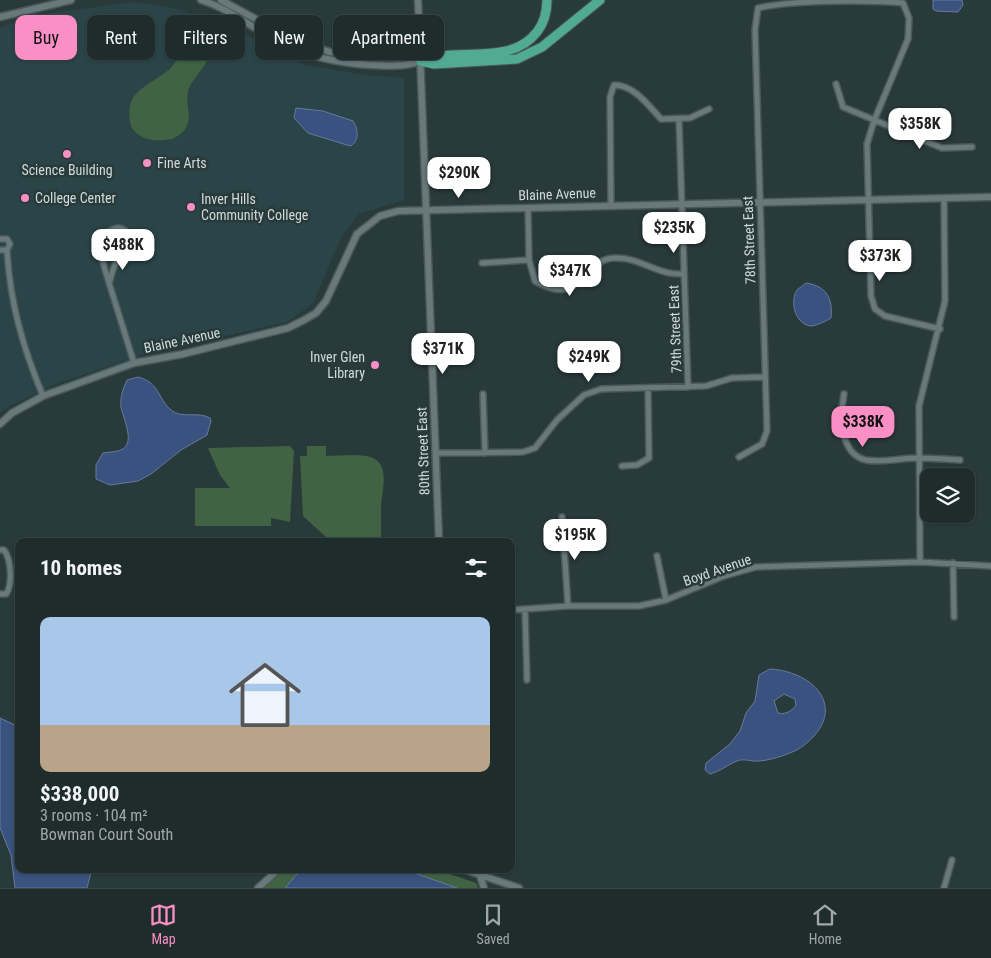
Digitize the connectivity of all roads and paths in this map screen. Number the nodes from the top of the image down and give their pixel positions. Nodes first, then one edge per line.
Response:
1 (71, 0) edge
2 (201, 0) edge
3 (221, 0) edge
4 (418, 0) edge
5 (547, 0) edge
6 (600, 0) edge
7 (0, 17) edge
8 (421, 61) junction
9 (836, 84) dead end
10 (708, 109) dead end
11 (679, 120) junction
12 (874, 121) junction
13 (972, 147) dead end
14 (991, 197) edge
15 (944, 198) junction
16 (868, 199) junction
17 (760, 202) junction
18 (684, 204) junction
19 (611, 205) junction
20 (528, 208) junction
21 (426, 210) junction
22 (0, 239) edge
23 (103, 243) junction
24 (0, 250) edge
25 (7, 250) junction
26 (121, 255) junction
27 (529, 260) junction
28 (482, 263) dead end
29 (684, 274) junction
30 (110, 282) junction
31 (940, 329) junction
32 (134, 362) junction
33 (765, 377) junction
34 (688, 387) junction
35 (648, 388) junction
36 (483, 394) dead end
37 (844, 394) dead end
38 (43, 396) junction
39 (0, 424) edge
40 (436, 453) junction
41 (485, 453) junction
42 (739, 457) dead end
43 (919, 458) junction
44 (960, 460) dead end
45 (622, 466) dead end
46 (562, 517) dead end
47 (439, 538) edge
48 (0, 550) edge
49 (656, 556) dead end
50 (920, 562) junction
51 (953, 563) junction
52 (991, 566) edge
53 (0, 594) edge
54 (666, 600) junction
55 (568, 606) junction
56 (515, 610) edge
57 (525, 610) junction
58 (954, 617) dead end
59 (527, 680) dead end
60 (952, 860) dead end
61 (275, 873) edge
62 (480, 873) edge
63 (484, 873) edge
64 (258, 888) edge
65 (484, 888) edge
66 (518, 888) edge
67 (944, 888) edge

1 - 7 street
2 - 8 street
3 - 8 street
4 - 8 street, 80th Street East
5 - 8 highway
6 - 8 highway
8 - 21 street, 80th Street East
9 - 12 street
10 - 11 street
11 - 18 street, 79th Street East
11 - 19 street
12 - 13 street
12 - 16 street
12 - 17 street, 78th Street East
14 - 15 street, Blaine Avenue
15 - 16 street, Blaine Avenue
15 - 31 street
16 - 17 street, Blaine Avenue
16 - 31 street
17 - 18 street, Blaine Avenue
17 - 33 street, 78th Street East
18 - 19 street, Blaine Avenue
18 - 29 street, 79th Street East
19 - 20 street, Blaine Avenue
20 - 21 street, Blaine Avenue
20 - 27 street
21 - 32 street, Blaine Avenue
21 - 40 street, 80th Street East
22 - 25 street
23 - 26 street
23 - 26 street
23 - 30 street
24 - 25 street
25 - 38 street
26 - 30 street
27 - 28 street
27 - 29 street
29 - 34 street, 79th Street East
30 - 32 street
31 - 43 street
32 - 38 street, Blaine Avenue
33 - 34 street
33 - 42 street, 78th Street East
34 - 35 street
35 - 41 street
35 - 45 street
36 - 41 street
37 - 43 street
38 - 39 street, Blaine Avenue
40 - 41 street
40 - 47 street, 80th Street East
43 - 44 street
43 - 50 street
46 - 55 street
48 - 53 street
49 - 54 street
50 - 51 street, Boyd Avenue
50 - 54 street, Boyd Avenue
51 - 52 street, Boyd Avenue
51 - 58 street
54 - 55 street, Boyd Avenue
55 - 57 street, Boyd Avenue
56 - 57 street, Boyd Avenue
57 - 59 street
60 - 67 street
61 - 64 street
62 - 65 street
63 - 66 street

